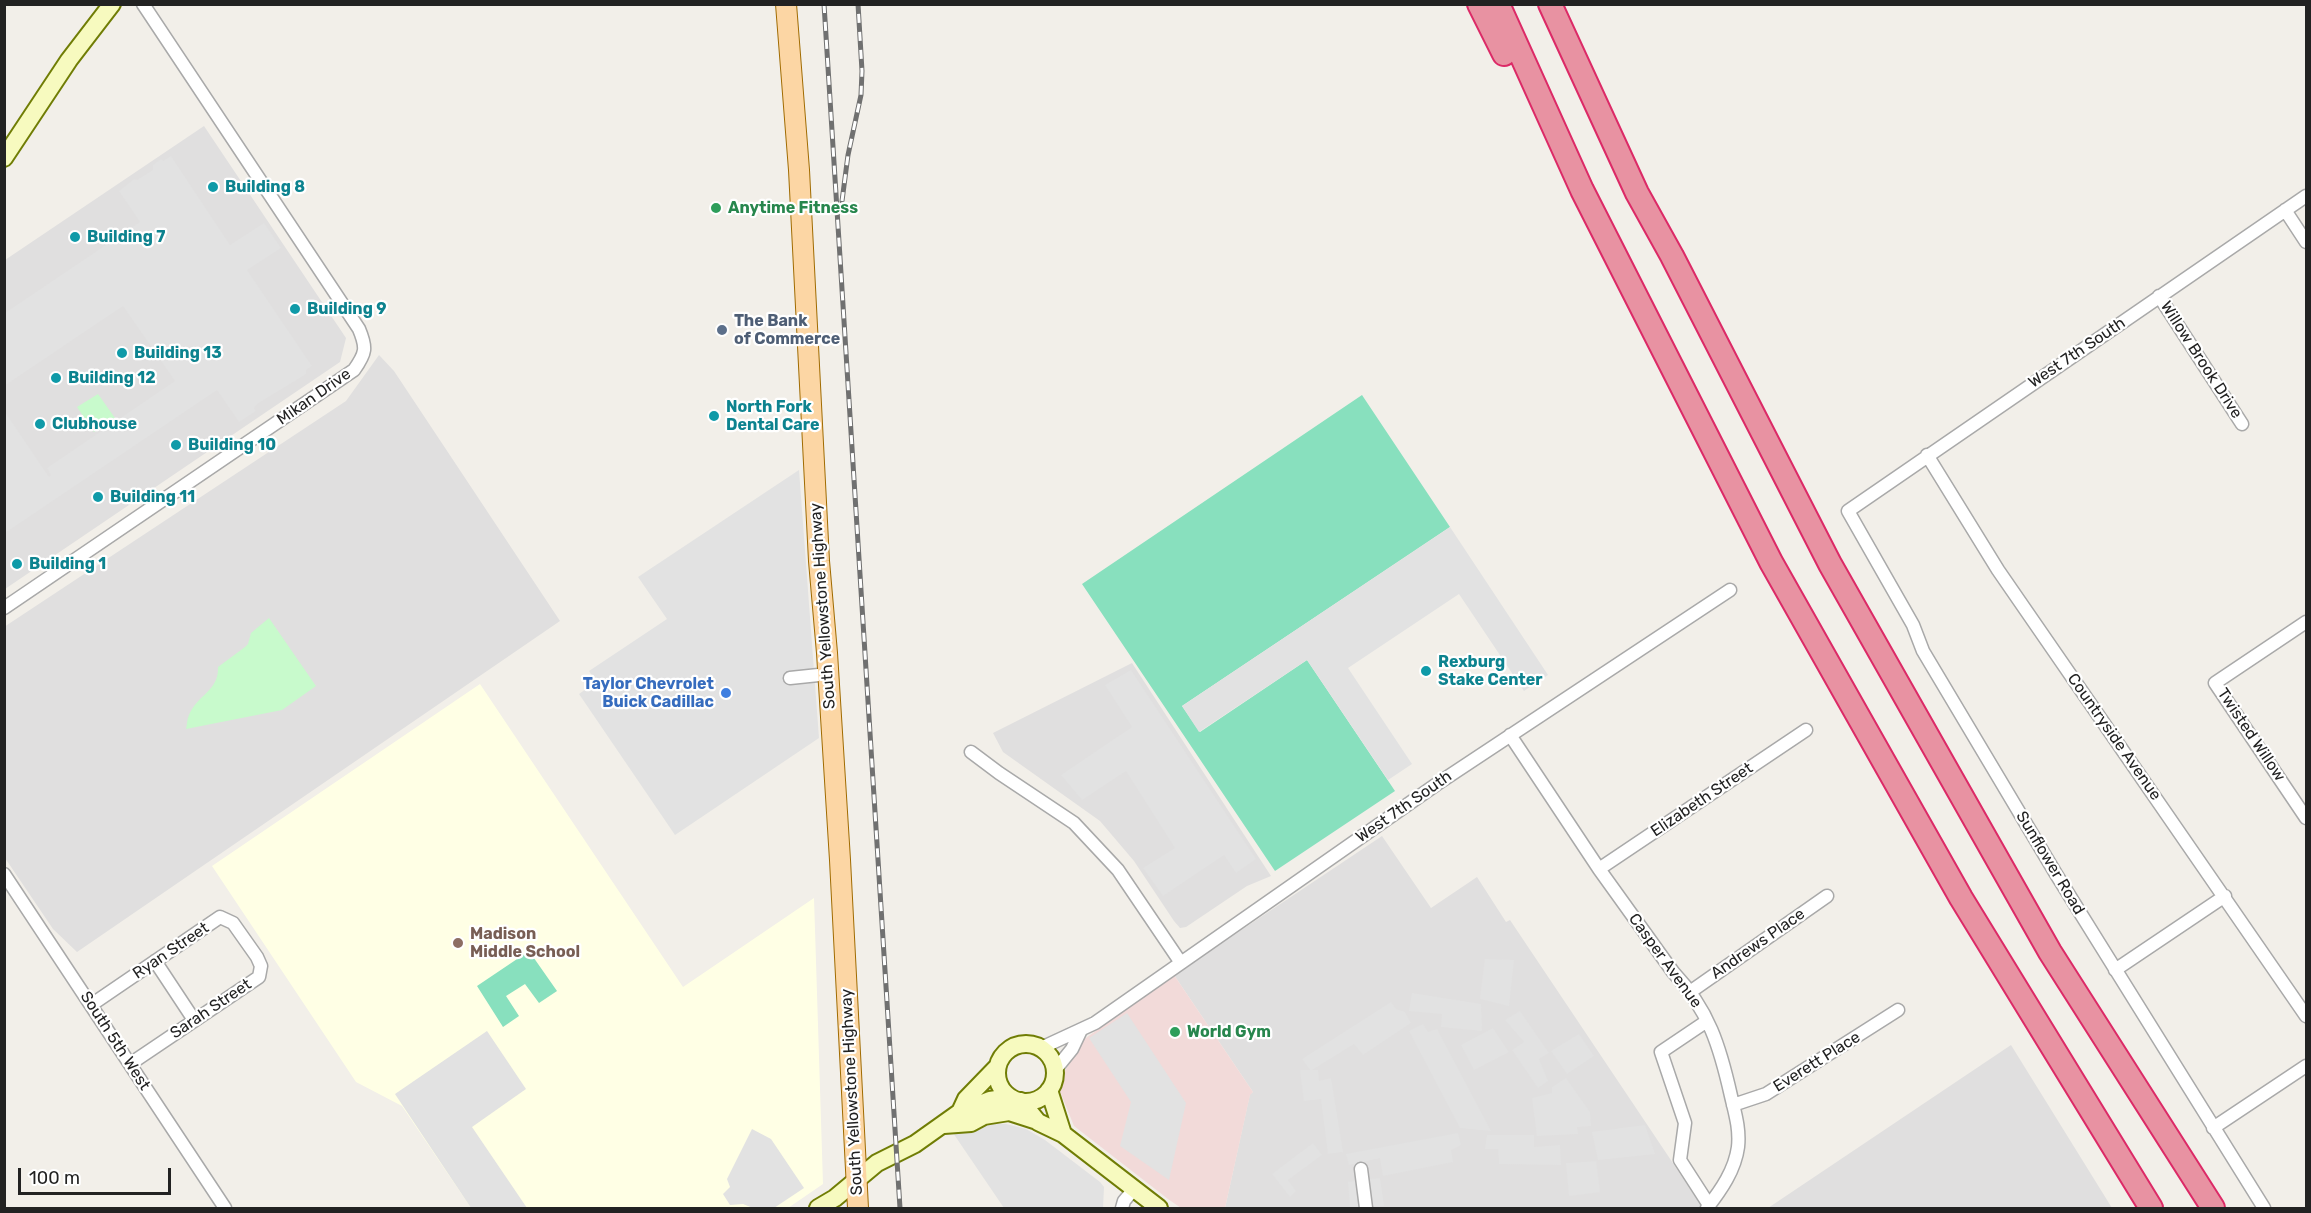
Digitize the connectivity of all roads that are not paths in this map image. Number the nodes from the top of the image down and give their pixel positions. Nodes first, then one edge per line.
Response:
1 (112, 4) edge
2 (143, 4) edge
3 (786, 4) edge
4 (1479, 4) edge
5 (1498, 4) edge
6 (1550, 4) edge
7 (1566, 4) edge
8 (4, 158) edge
9 (1637, 193) junction
10 (2307, 196) edge
11 (2285, 210) junction
12 (2307, 242) edge
13 (2159, 296) junction
14 (1674, 372) junction
15 (2242, 424) dead end
16 (1927, 455) junction
17 (1848, 511) joint
18 (1730, 590) dead end
19 (4, 608) edge
20 (2307, 622) edge
21 (828, 674) junction
22 (790, 678) dead end
23 (1806, 730) dead end
24 (1510, 735) junction
25 (971, 752) dead end
26 (2307, 818) edge
27 (1599, 869) junction
28 (4, 874) edge
29 (1827, 896) dead end
30 (2225, 896) junction
31 (246, 941) joint
32 (155, 961) junction
33 (1181, 963) junction
34 (2115, 970) junction
35 (1690, 992) junction
36 (91, 1005) junction
37 (1898, 1010) dead end
38 (2307, 1016) edge
39 (194, 1020) junction
40 (1707, 1021) junction
41 (1081, 1030) junction
42 (1041, 1048) junction
43 (130, 1064) junction
44 (2307, 1066) edge
45 (997, 1067) junction
46 (1055, 1070) junction
47 (1049, 1090) junction
48 (1015, 1099) junction
49 (1733, 1105) junction
50 (960, 1112) junction
51 (1038, 1122) junction
52 (943, 1125) junction
53 (2213, 1128) junction
54 (1064, 1134) junction
55 (1361, 1169) dead end
56 (857, 1180) junction
57 (1134, 1189) junction
58 (1708, 1207) edge
59 (225, 1209) edge
60 (818, 1209) edge
61 (858, 1209) edge
62 (1122, 1209) edge
63 (1159, 1209) edge
64 (1366, 1209) edge
65 (2151, 1209) edge
66 (2213, 1209) edge
67 (2264, 1209) edge

1 - 8 street
2 - 19 street, Mikan Drive
3 - 21 main road, South Yellowstone Highway
4 - 14 highway
5 - 14 highway
6 - 9 highway
7 - 9 highway
9 - 66 highway
10 - 11 street, West 7th South
11 - 12 street
11 - 13 street, West 7th South
13 - 15 street, Willow Brook Drive
13 - 16 street, West 7th South
14 - 65 highway
16 - 17 street, West 7th South
16 - 30 street, Countryside Avenue
17 - 34 street, Sunflower Road
18 - 24 street, West 7th South
20 - 26 street, Twisted Willow
21 - 22 street
21 - 56 main road, South Yellowstone Highway
23 - 27 street, Elizabeth Street
24 - 27 street, Casper Avenue
24 - 33 street, West 7th South
25 - 33 street
27 - 35 street, Casper Avenue
28 - 36 street, South 5th West
29 - 35 street, Andrews Place
30 - 34 street
30 - 38 street, Countryside Avenue
31 - 32 street, Ryan Street
31 - 39 street, Sarah Street
32 - 36 street, Ryan Street
32 - 39 street
33 - 41 street, West 7th South
34 - 53 street, Sunflower Road
35 - 40 street, Casper Avenue
36 - 43 street, South 5th West
37 - 49 street, Everett Place
39 - 43 street, Sarah Street
40 - 49 street, Casper Avenue
40 - 58 street
41 - 42 street, West 7th South
41 - 46 street, West 7th South
42 - 45 street
42 - 46 street
43 - 59 street, South 5th West
44 - 53 street
45 - 48 street
45 - 50 street
46 - 47 street
47 - 48 street
47 - 54 street
48 - 50 street
48 - 51 street
49 - 58 street, Casper Avenue
50 - 52 street
51 - 52 street
51 - 54 street
52 - 56 street
53 - 67 street, Sunflower Road
54 - 57 street
55 - 64 street
56 - 60 street
56 - 61 main road, South Yellowstone Highway
57 - 62 street
57 - 63 street

